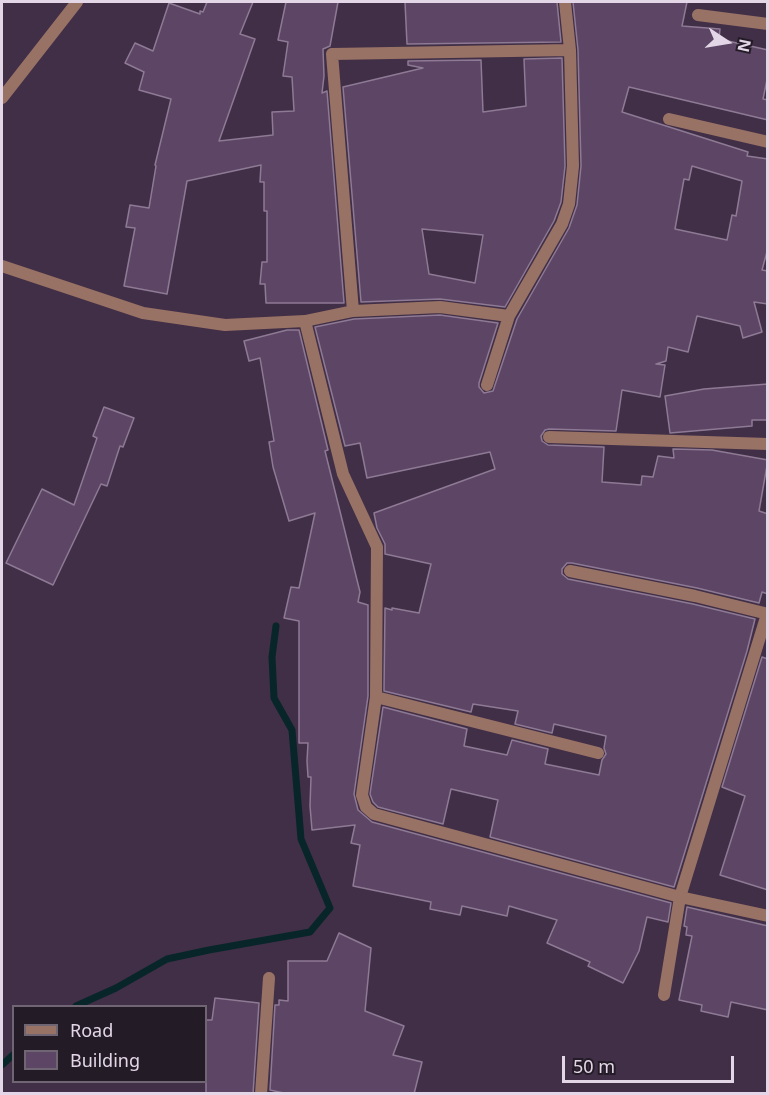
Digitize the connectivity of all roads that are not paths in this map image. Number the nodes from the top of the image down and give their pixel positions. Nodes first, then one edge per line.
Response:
1 (77, 2) edge
2 (565, 2) edge
3 (698, 15) dead end
4 (768, 24) edge
5 (570, 50) junction
6 (2, 98) edge
7 (669, 119) dead end
8 (768, 142) edge
9 (2, 266) edge
10 (353, 311) junction
11 (509, 316) junction
12 (305, 321) junction
13 (487, 385) dead end
14 (549, 437) dead end
15 (768, 444) edge
16 (570, 572) dead end
17 (767, 614) edge
18 (376, 697) junction
19 (598, 753) dead end
20 (680, 897) junction
21 (768, 916) edge
22 (269, 978) dead end
23 (664, 995) dead end
24 (261, 1094) edge

1 - 6 street
2 - 5 street
3 - 4 street
5 - 10 street
5 - 11 street
7 - 8 street
9 - 12 street
10 - 11 street
10 - 12 street
11 - 13 street
12 - 18 street
14 - 15 street
16 - 17 street
17 - 20 street
18 - 19 street
18 - 20 street
20 - 21 street
20 - 23 street
22 - 24 street

